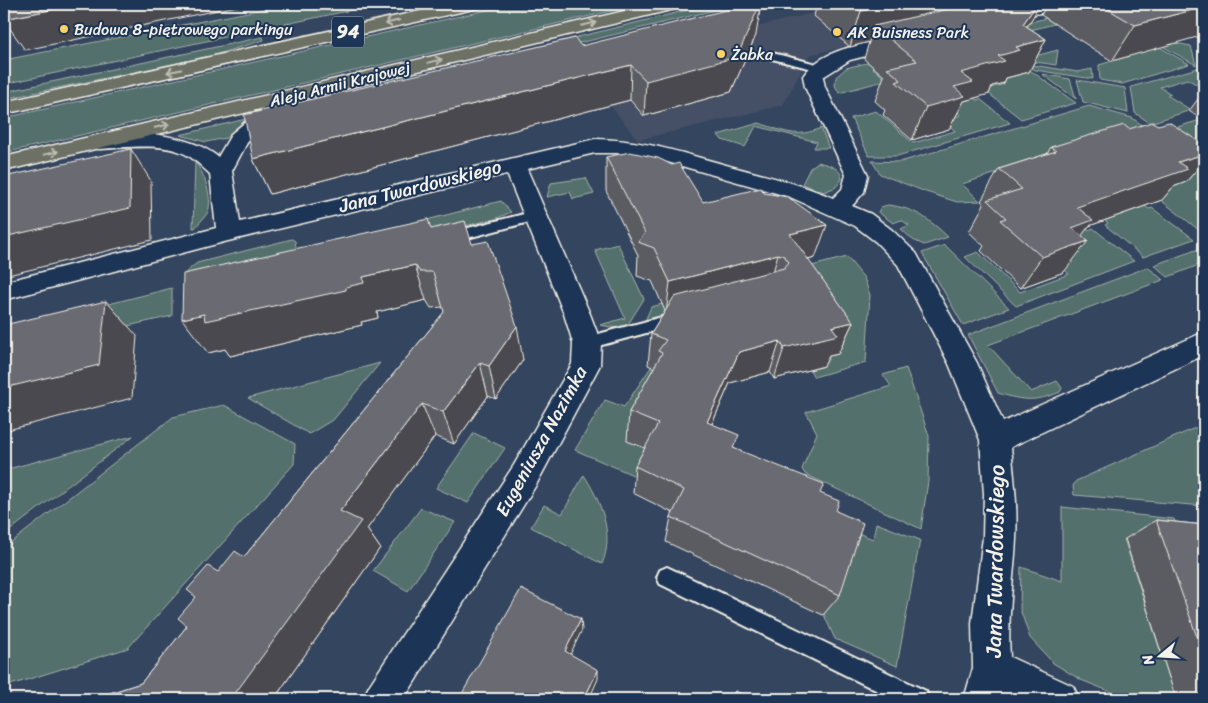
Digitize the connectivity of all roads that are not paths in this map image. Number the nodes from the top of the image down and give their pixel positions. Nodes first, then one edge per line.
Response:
1 (474, 4) edge
2 (676, 4) edge
3 (1056, 4) edge
4 (980, 22) edge
5 (922, 37) edge
6 (768, 55) dead end
7 (821, 68) junction
8 (302, 93) junction
9 (4, 108) edge
10 (98, 142) junction
11 (4, 164) edge
12 (514, 164) junction
13 (221, 171) junction
14 (836, 207) junction
15 (536, 216) junction
16 (228, 233) junction
17 (434, 241) edge
18 (4, 292) edge
19 (693, 315) edge
20 (587, 342) junction
21 (1204, 343) edge
22 (995, 440) junction
23 (667, 577) dead end
24 (987, 684) edge
25 (382, 699) edge
26 (918, 699) edge
27 (1060, 699) edge

1 -> 9 main road, 94
8 -> 2 main road, Aleja Armii Krajowej
3 - 4 street
5 - 7 street
6 - 7 lane
7 - 14 street
10 -> 8 main road, Aleja Armii Krajowej
8 - 13 street
11 -> 10 main road, Aleja Armii Krajowej
10 - 13 street
12 - 14 street, Jana Twardowskiego
12 - 15 street, Eugeniusza Nazimka
12 - 16 street, Jana Twardowskiego
13 - 16 street
14 - 22 street, Jana Twardowskiego
15 - 17 lane
15 - 20 street, Eugeniusza Nazimka
16 - 18 street, Jana Twardowskiego
19 - 20 lane
20 - 25 street, Eugeniusza Nazimka
21 - 22 street, Jana Twardowskiego
22 - 24 street, Jana Twardowskiego
23 - 26 lane
24 - 27 street, Jana Twardowskiego

